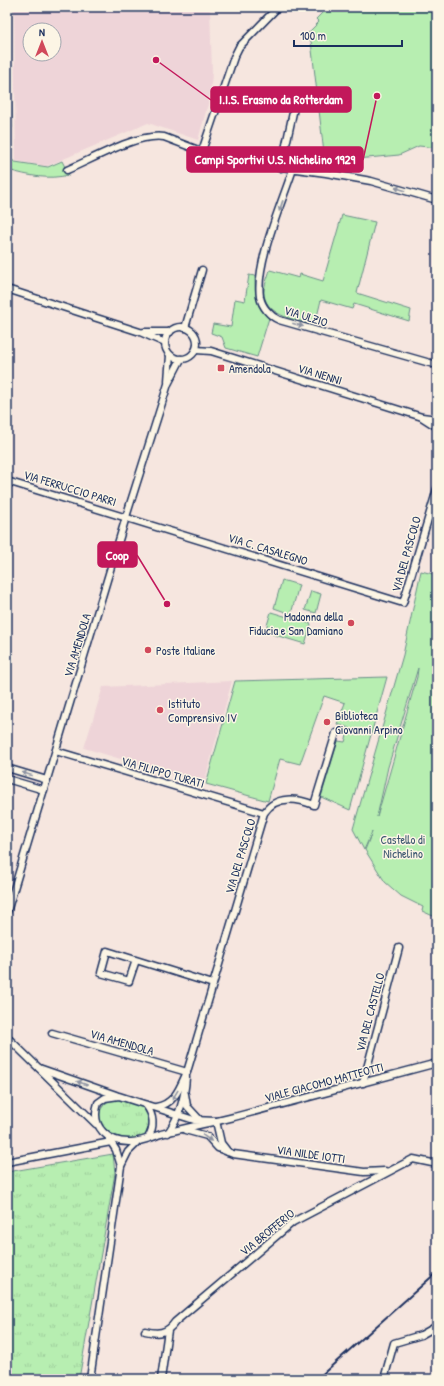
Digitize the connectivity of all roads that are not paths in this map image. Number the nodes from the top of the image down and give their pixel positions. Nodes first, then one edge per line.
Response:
1 (278, 7) edge
2 (297, 94) dead end
3 (202, 151) junction
4 (281, 168) junction
5 (293, 169) junction
6 (67, 170) dead end
7 (437, 200) edge
8 (202, 270) dead end
9 (7, 290) edge
10 (185, 328) junction
11 (140, 332) junction
12 (170, 332) junction
13 (165, 343) junction
14 (197, 346) junction
15 (170, 355) junction
16 (181, 359) junction
17 (437, 365) edge
18 (168, 384) junction
19 (422, 417) junction
20 (437, 419) edge
21 (437, 427) edge
22 (7, 481) edge
23 (437, 489) edge
24 (126, 517) junction
25 (404, 603) joint
26 (336, 733) dead end
27 (56, 751) junction
28 (7, 768) edge
29 (7, 779) edge
30 (47, 780) junction
31 (44, 790) junction
32 (264, 813) junction
33 (7, 912) edge
34 (399, 948) dead end
35 (136, 960) junction
36 (213, 984) junction
37 (52, 1033) dead end
38 (7, 1037) edge
39 (437, 1063) edge
40 (38, 1068) junction
41 (187, 1072) junction
42 (362, 1083) junction
43 (185, 1089) junction
44 (119, 1096) junction
45 (146, 1105) junction
46 (154, 1107) junction
47 (177, 1114) junction
48 (201, 1120) junction
49 (216, 1121) junction
50 (98, 1125) junction
51 (183, 1129) junction
52 (104, 1132) junction
53 (168, 1133) junction
54 (148, 1138) junction
55 (141, 1140) junction
56 (111, 1142) junction
57 (229, 1153) junction
58 (7, 1162) edge
59 (437, 1164) edge
60 (121, 1166) junction
61 (390, 1169) junction
62 (437, 1326) edge
63 (168, 1330) junction
64 (145, 1331) dead end
65 (90, 1379) edge
66 (161, 1379) edge
67 (384, 1379) edge

1 - 3 street
2 - 4 street
3 - 4 street
3 - 6 street
4 - 5 street
7 -> 5 street
5 -> 17 street, VIA ULZIO
8 - 10 street
9 - 11 street
10 - 12 street
10 - 14 street
11 - 12 street
11 - 13 street
12 - 13 street
13 - 15 street
14 - 16 street
14 - 19 street, VIA NENNI
15 - 16 street
15 - 18 street, VIA AMENDOLA
16 - 18 street, VIA AMENDOLA
18 - 24 street, VIA AMENDOLA
19 - 20 street, VIA NENNI
19 - 21 street, VIA NENNI
22 - 24 street, VIA FERRUCCIO PARRI
23 - 25 street, VIA DEL PASCOLO
24 - 25 street, VIA C. CASALEGNO
24 - 27 street, VIA AMENDOLA
26 - 32 street, VIA DEL PASCOLO
27 - 30 street, VIA AMENDOLA
27 - 32 street, VIA FILIPPO TURATI
30 -> 28 street
29 - 31 street
30 - 31 street, VIA AMENDOLA
31 - 33 street, VIA AMENDOLA
32 - 36 street, VIA DEL PASCOLO
34 - 42 street, VIA DEL CASTELLO
35 - 35 street
35 - 36 street
36 - 41 street, VIA DEL PASCOLO
37 - 41 street, VIA AMENDOLA
38 - 40 street
39 - 42 street, VIALE GIACOMO MATTEOTTI
44 -> 40 street
40 - 50 street
41 - 43 street, VIA DEL PASCOLO
41 -> 46 street, VIA DEL PASCOLO
42 - 49 street, VIALE GIACOMO MATTEOTTI
43 - 47 street, VIA DEL PASCOLO
43 - 48 street, VIA DEL PASCOLO
44 - 45 street
44 - 50 street
45 - 46 street
45 - 54 street
46 - 47 street
47 - 48 street
47 - 53 street, VIA DEL PASCOLO
48 - 49 street
49 - 51 street, VIALE GIACOMO MATTEOTTI
49 - 57 street
50 - 52 street
51 - 53 street, VIALE GIACOMO MATTEOTTI
51 -> 57 street
52 - 55 street
52 - 56 street
53 - 54 street, VIALE GIACOMO MATTEOTTI
54 - 55 street
55 - 60 street
56 - 58 street
56 - 60 street
57 - 61 street, VIA NILDE IOTTI
59 - 61 street, VIA BROFFERIO
60 - 65 street
61 - 63 street, VIA BROFFERIO
62 - 67 street
63 - 64 street
63 - 66 street

